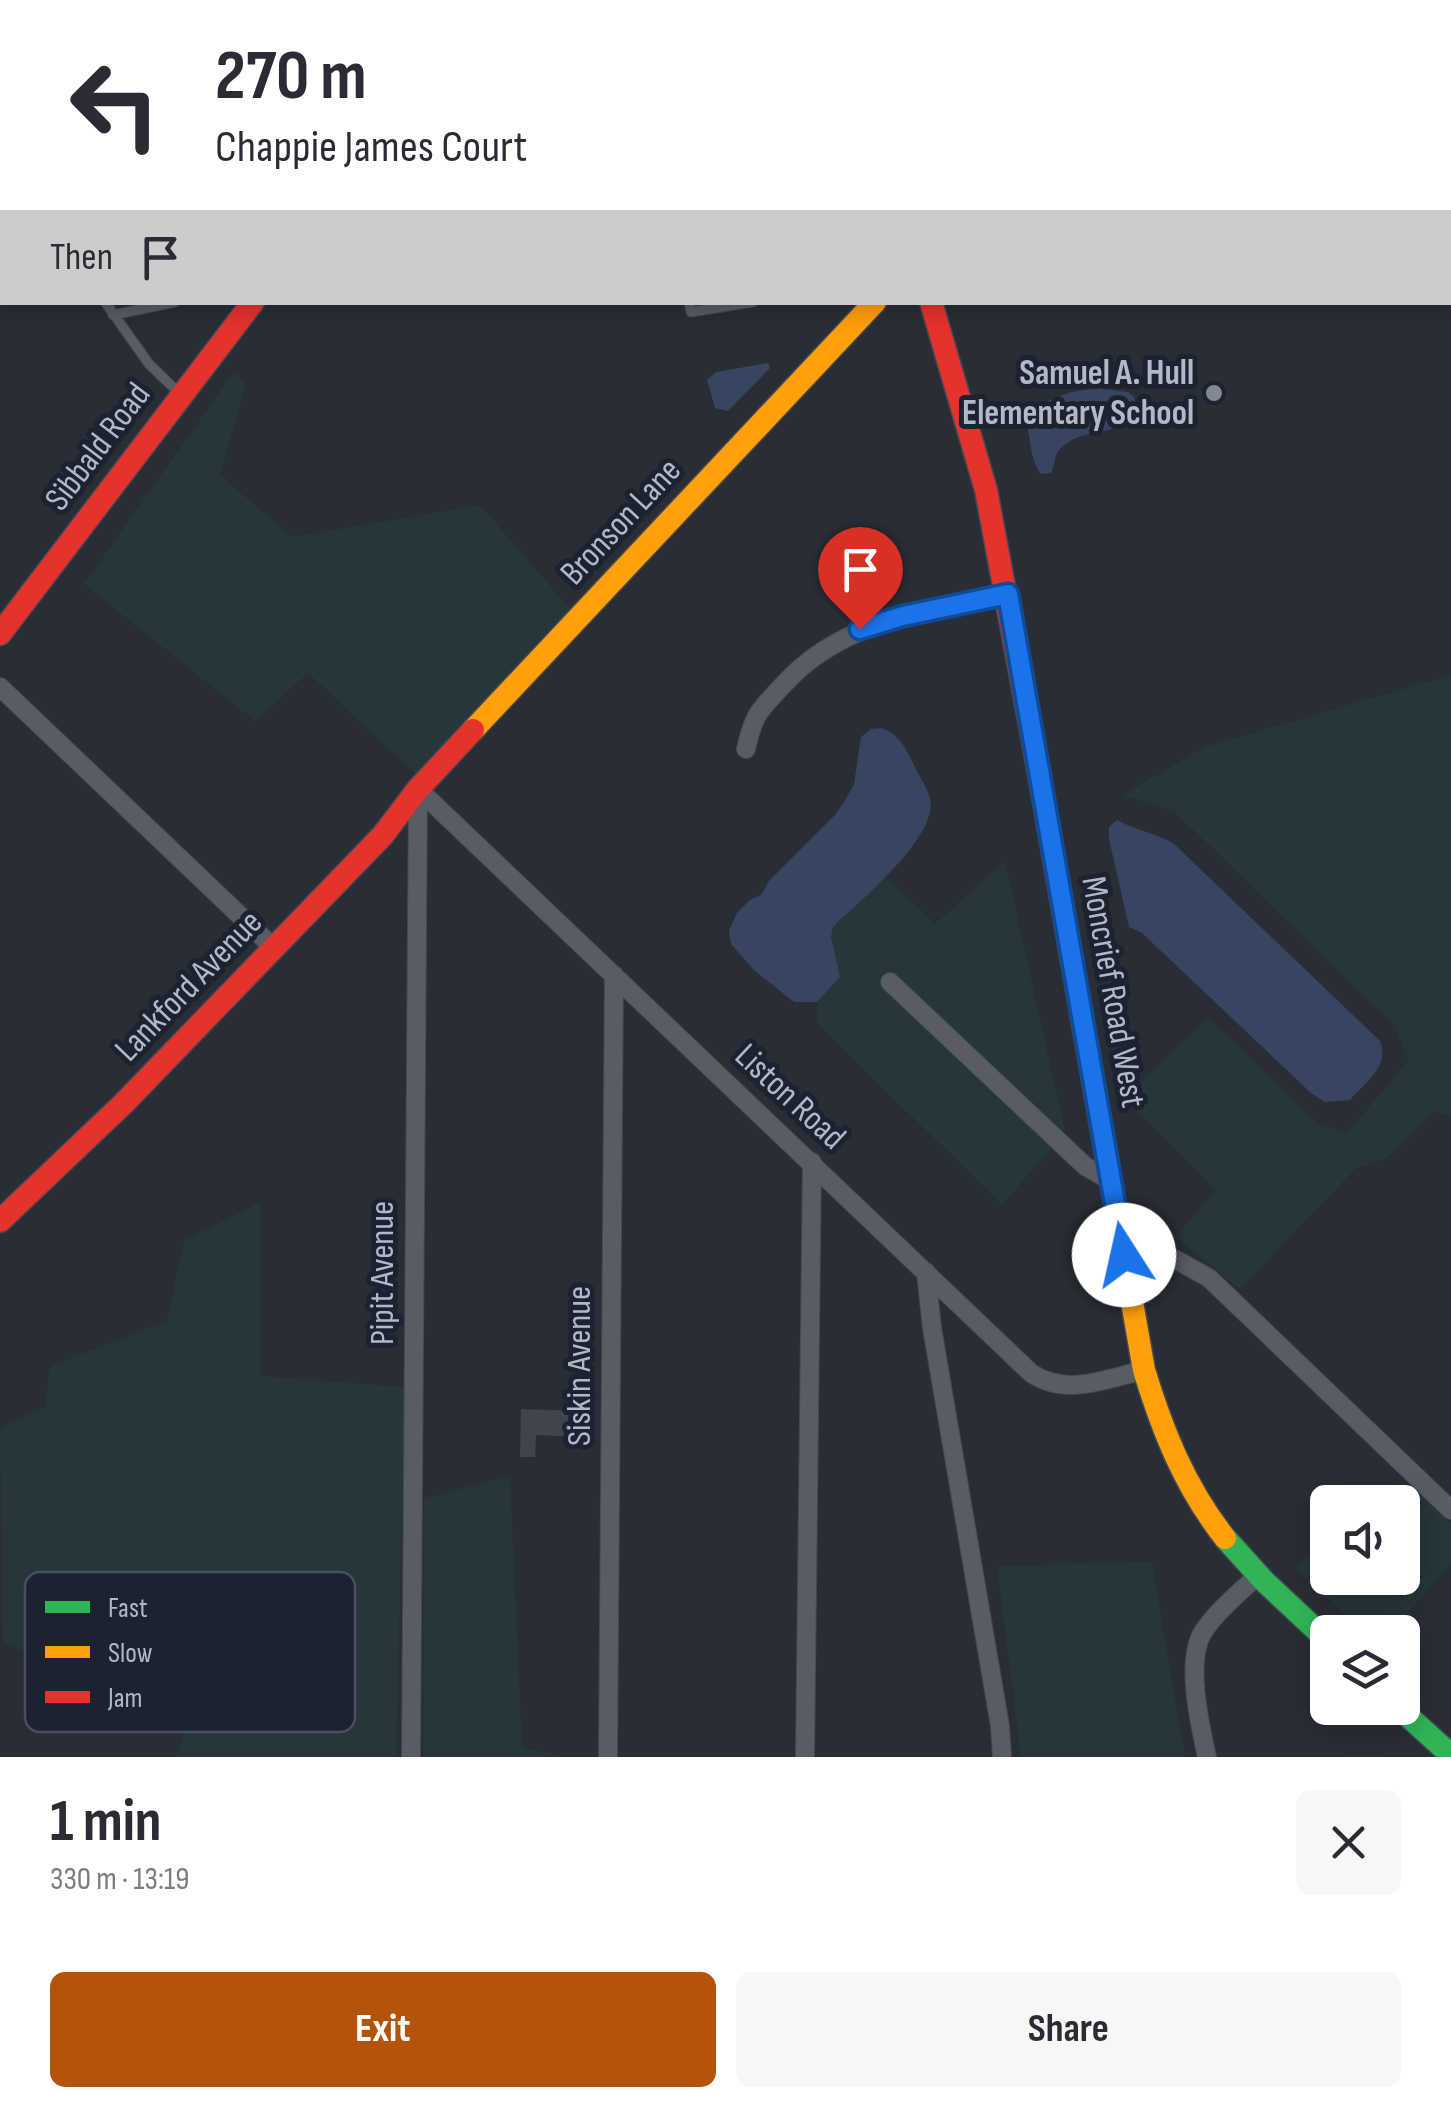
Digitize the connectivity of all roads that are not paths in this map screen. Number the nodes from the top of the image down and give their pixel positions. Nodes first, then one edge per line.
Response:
1 (107, 305) edge
2 (161, 305) edge
3 (251, 305) edge
4 (690, 305) edge
5 (734, 305) edge
6 (872, 305) edge
7 (932, 305) edge
8 (113, 315) junction
9 (181, 395) junction
10 (1008, 594) junction
11 (1, 630) edge
12 (0, 687) edge
13 (746, 749) dead end
14 (418, 789) junction
15 (274, 948) junction
16 (614, 975) junction
17 (890, 982) dead end
18 (812, 1162) junction
19 (1111, 1181) junction
20 (0, 1222) edge
21 (1124, 1255) junction
22 (926, 1272) junction
23 (1144, 1370) junction
24 (1451, 1510) edge
25 (1258, 1575) junction
26 (1310, 1624) edge
27 (1418, 1725) edge
28 (1451, 1755) edge
29 (411, 1757) edge
30 (608, 1757) edge
31 (805, 1757) edge
32 (1002, 1757) edge
33 (1207, 1757) edge

1 - 8 lane
2 - 8 lane
3 - 9 street, Sibbald Road
4 - 5 lane
6 - 14 street, Bronson Lane
7 - 10 street, Moncrief Road West
8 - 9 lane
9 - 11 street, Sibbald Road
10 - 13 street
10 - 19 street, Moncrief Road West
12 - 15 street
14 - 15 street, Lankford Avenue
14 - 16 street, Liston Road
14 - 29 street, Pipit Avenue
15 - 20 street, Lankford Avenue
16 - 18 street, Liston Road
16 - 30 street, Siskin Avenue
17 - 19 street
18 - 22 street, Liston Road
18 - 31 street
19 - 21 street, Moncrief Road West
21 - 23 street, Moncrief Road West
21 - 24 street
22 - 23 street, Liston Road
22 - 32 street
23 - 25 street, Moncrief Road West
25 - 26 street, Moncrief Road West
25 - 33 street
27 - 28 street

